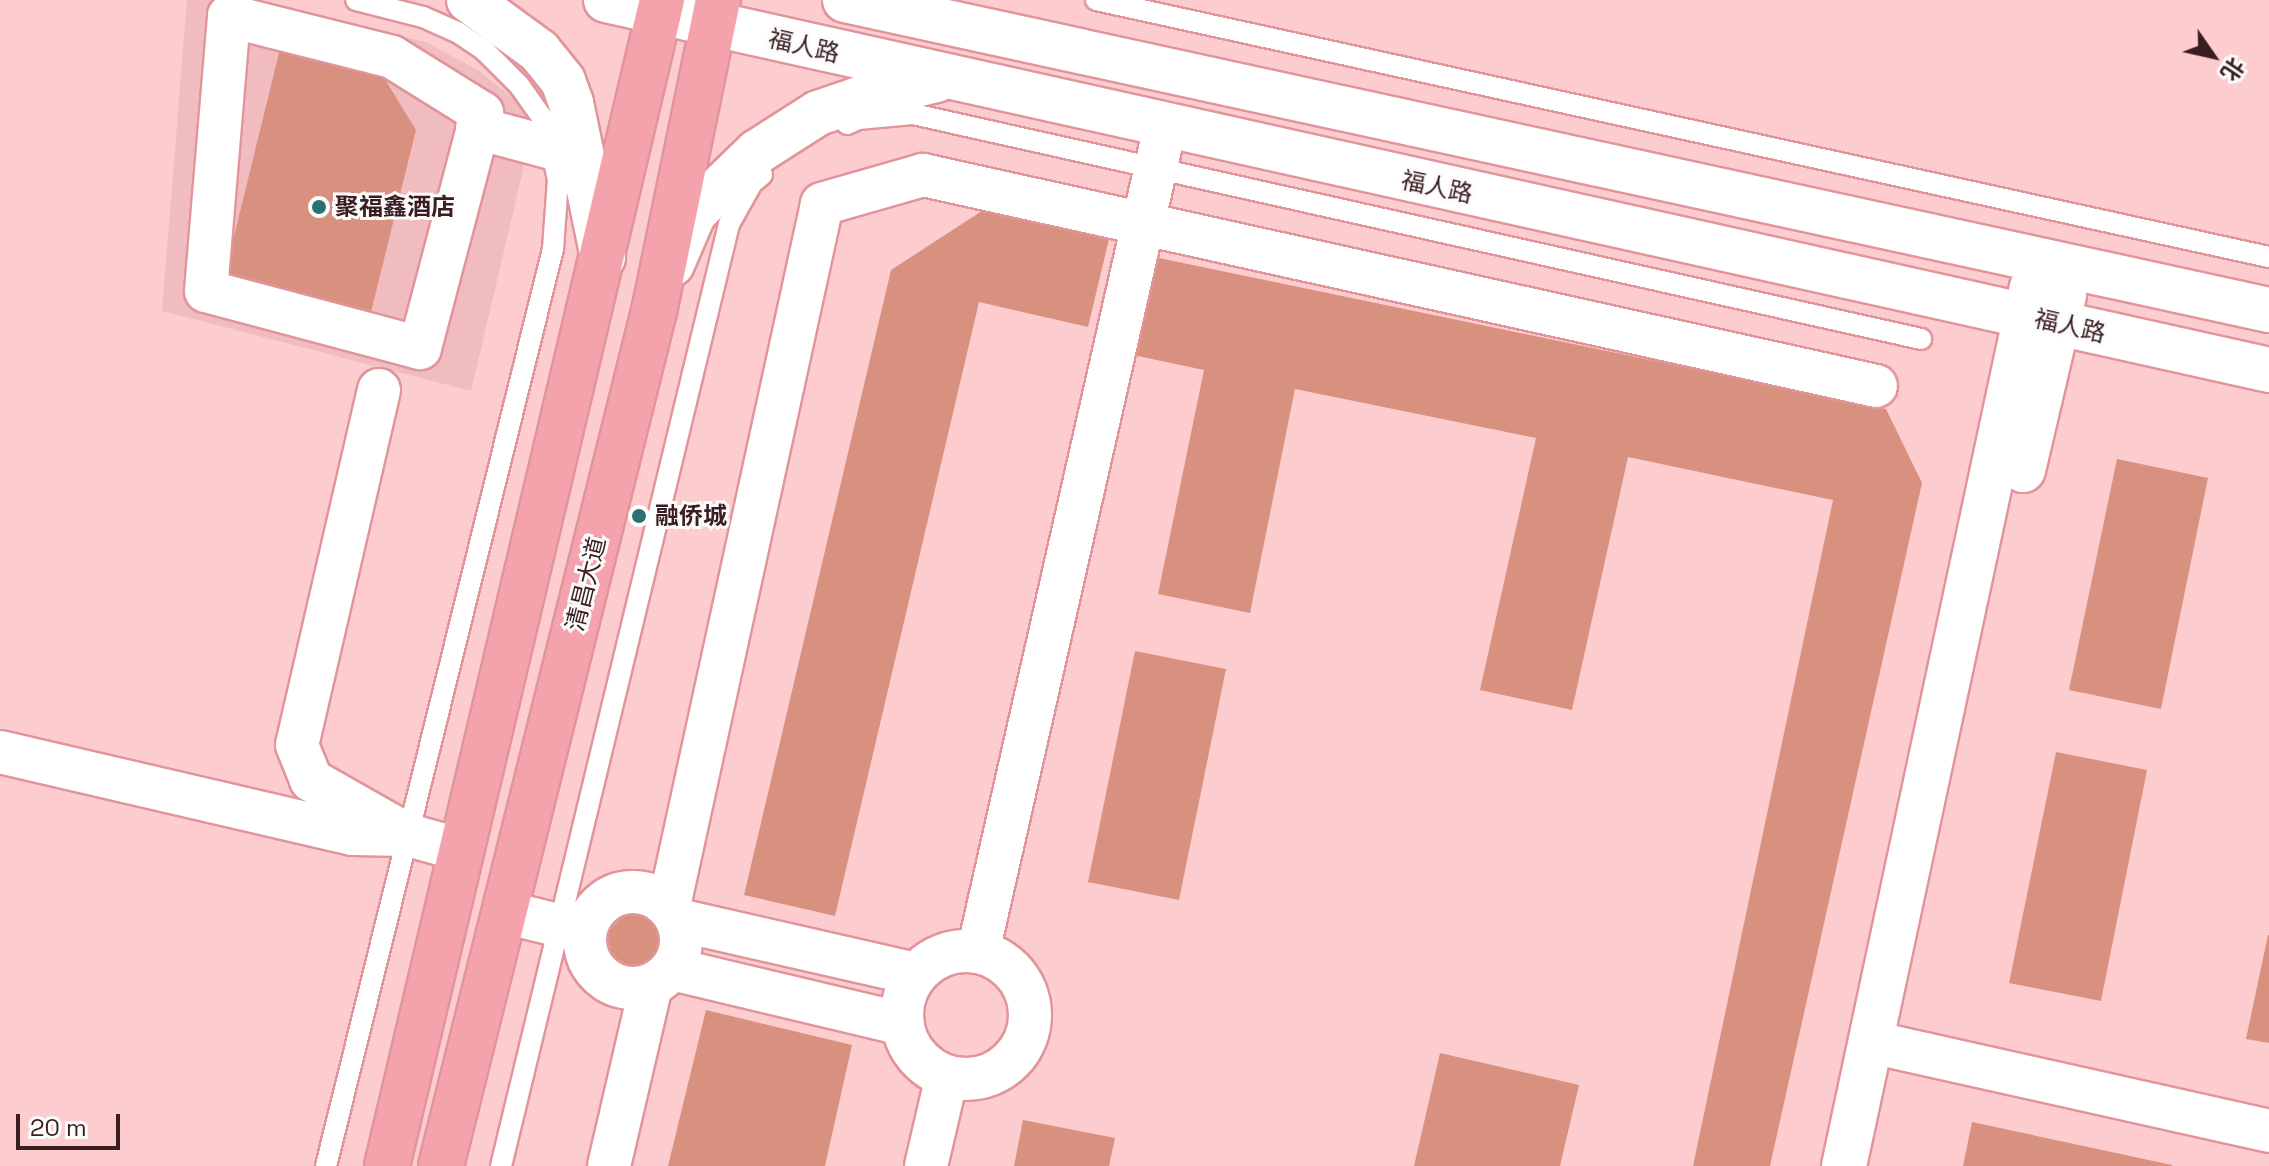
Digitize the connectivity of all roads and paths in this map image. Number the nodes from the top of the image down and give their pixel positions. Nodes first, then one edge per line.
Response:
1 (356, 0) edge
2 (469, 0) edge
3 (606, 0) edge
4 (845, 0) edge
5 (1096, 0) edge
6 (660, 6) edge
7 (938, 12) edge
8 (715, 13) edge
9 (946, 78) junction
10 (477, 128) junction
11 (551, 148) junction
12 (1161, 148) junction
13 (1143, 223) junction
14 (2269, 257) edge
15 (603, 258) junction
16 (2055, 262) junction
17 (655, 307) junction
18 (2269, 310) edge
19 (2042, 320) junction
20 (1921, 339) dead end
21 (2269, 370) edge
22 (1876, 386) dead end
23 (379, 390) dead end
24 (0, 752) edge
25 (408, 835) junction
26 (462, 850) junction
27 (505, 912) junction
28 (674, 913) junction
29 (572, 929) junction
30 (978, 952) junction
31 (916, 974) junction
32 (661, 977) junction
33 (903, 1024) junction
34 (1880, 1046) junction
35 (947, 1076) junction
36 (2269, 1131) edge
37 (326, 1166) edge
38 (387, 1166) edge
39 (441, 1166) edge
40 (501, 1166) edge
41 (609, 1166) edge
42 (926, 1166) edge
43 (1844, 1166) edge
44 (1863, 1166) edge

1 - 11 lane
2 - 15 main road
3 - 6 main road, 福人路
4 - 7 main road
5 - 14 lane
6 - 8 main road, 福人路
6 - 15 main road
7 - 16 main road
8 - 9 main road, 福人路
8 - 17 main road, 清昌大道
9 - 12 main road, 福人路
9 - 17 main road
10 - 10 street
10 - 11 street
11 - 25 lane
12 - 13 street
12 - 19 main road, 福人路
12 - 20 lane
12 - 29 lane
13 - 22 street
13 - 28 street
13 - 30 street
15 - 26 main road
16 - 18 main road
16 - 19 main road
17 - 27 main road, 清昌大道
19 - 21 main road, 福人路
19 - 34 main road
23 - 25 street
24 - 25 street
25 - 26 street
25 - 37 lane
26 - 38 main road
27 - 29 street
27 - 39 main road, 清昌大道
28 - 29 street
28 - 31 street
28 - 32 street
29 - 32 street
29 - 40 lane
30 - 31 street
30 - 35 street
31 - 33 street
32 - 33 street
32 - 41 street
33 - 35 street
34 - 36 street
34 - 43 main road
34 - 44 main road
35 - 42 street

